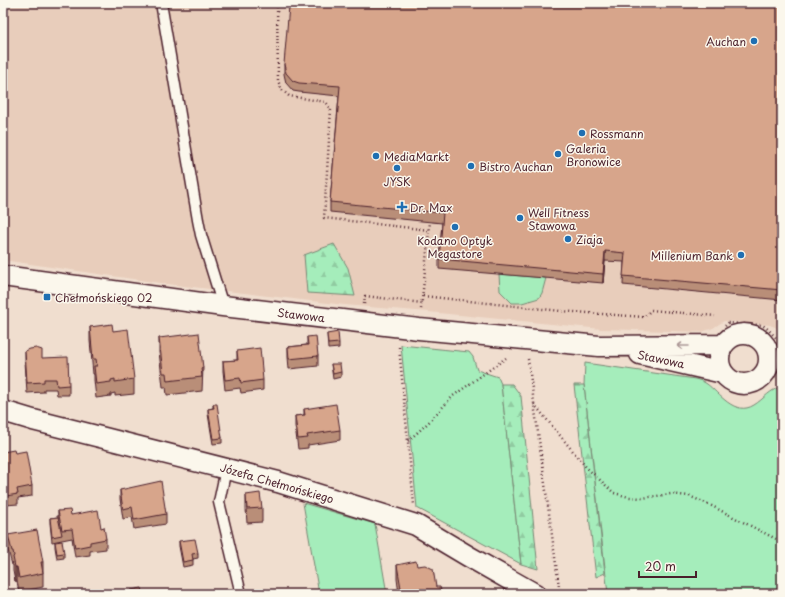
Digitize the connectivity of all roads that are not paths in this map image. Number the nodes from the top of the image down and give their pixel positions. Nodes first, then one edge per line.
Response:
1 (161, 3) edge
2 (3, 276) edge
3 (223, 306) junction
4 (599, 346) junction
5 (722, 346) junction
6 (775, 351) edge
7 (723, 373) junction
8 (773, 374) edge
9 (3, 410) edge
10 (226, 468) junction
11 (241, 594) edge
12 (536, 594) edge

1 - 3 lane
2 - 3 street, Stawowa
3 - 4 street, Stawowa
5 -> 4 street, Stawowa
4 - 7 street, Stawowa
5 - 6 street, Stawowa
5 - 7 street
6 - 8 street, Stawowa
7 - 8 street, Stawowa
9 - 10 street, Józefa Chełmońskiego
10 - 11 lane
10 - 12 street, Józefa Chełmońskiego

